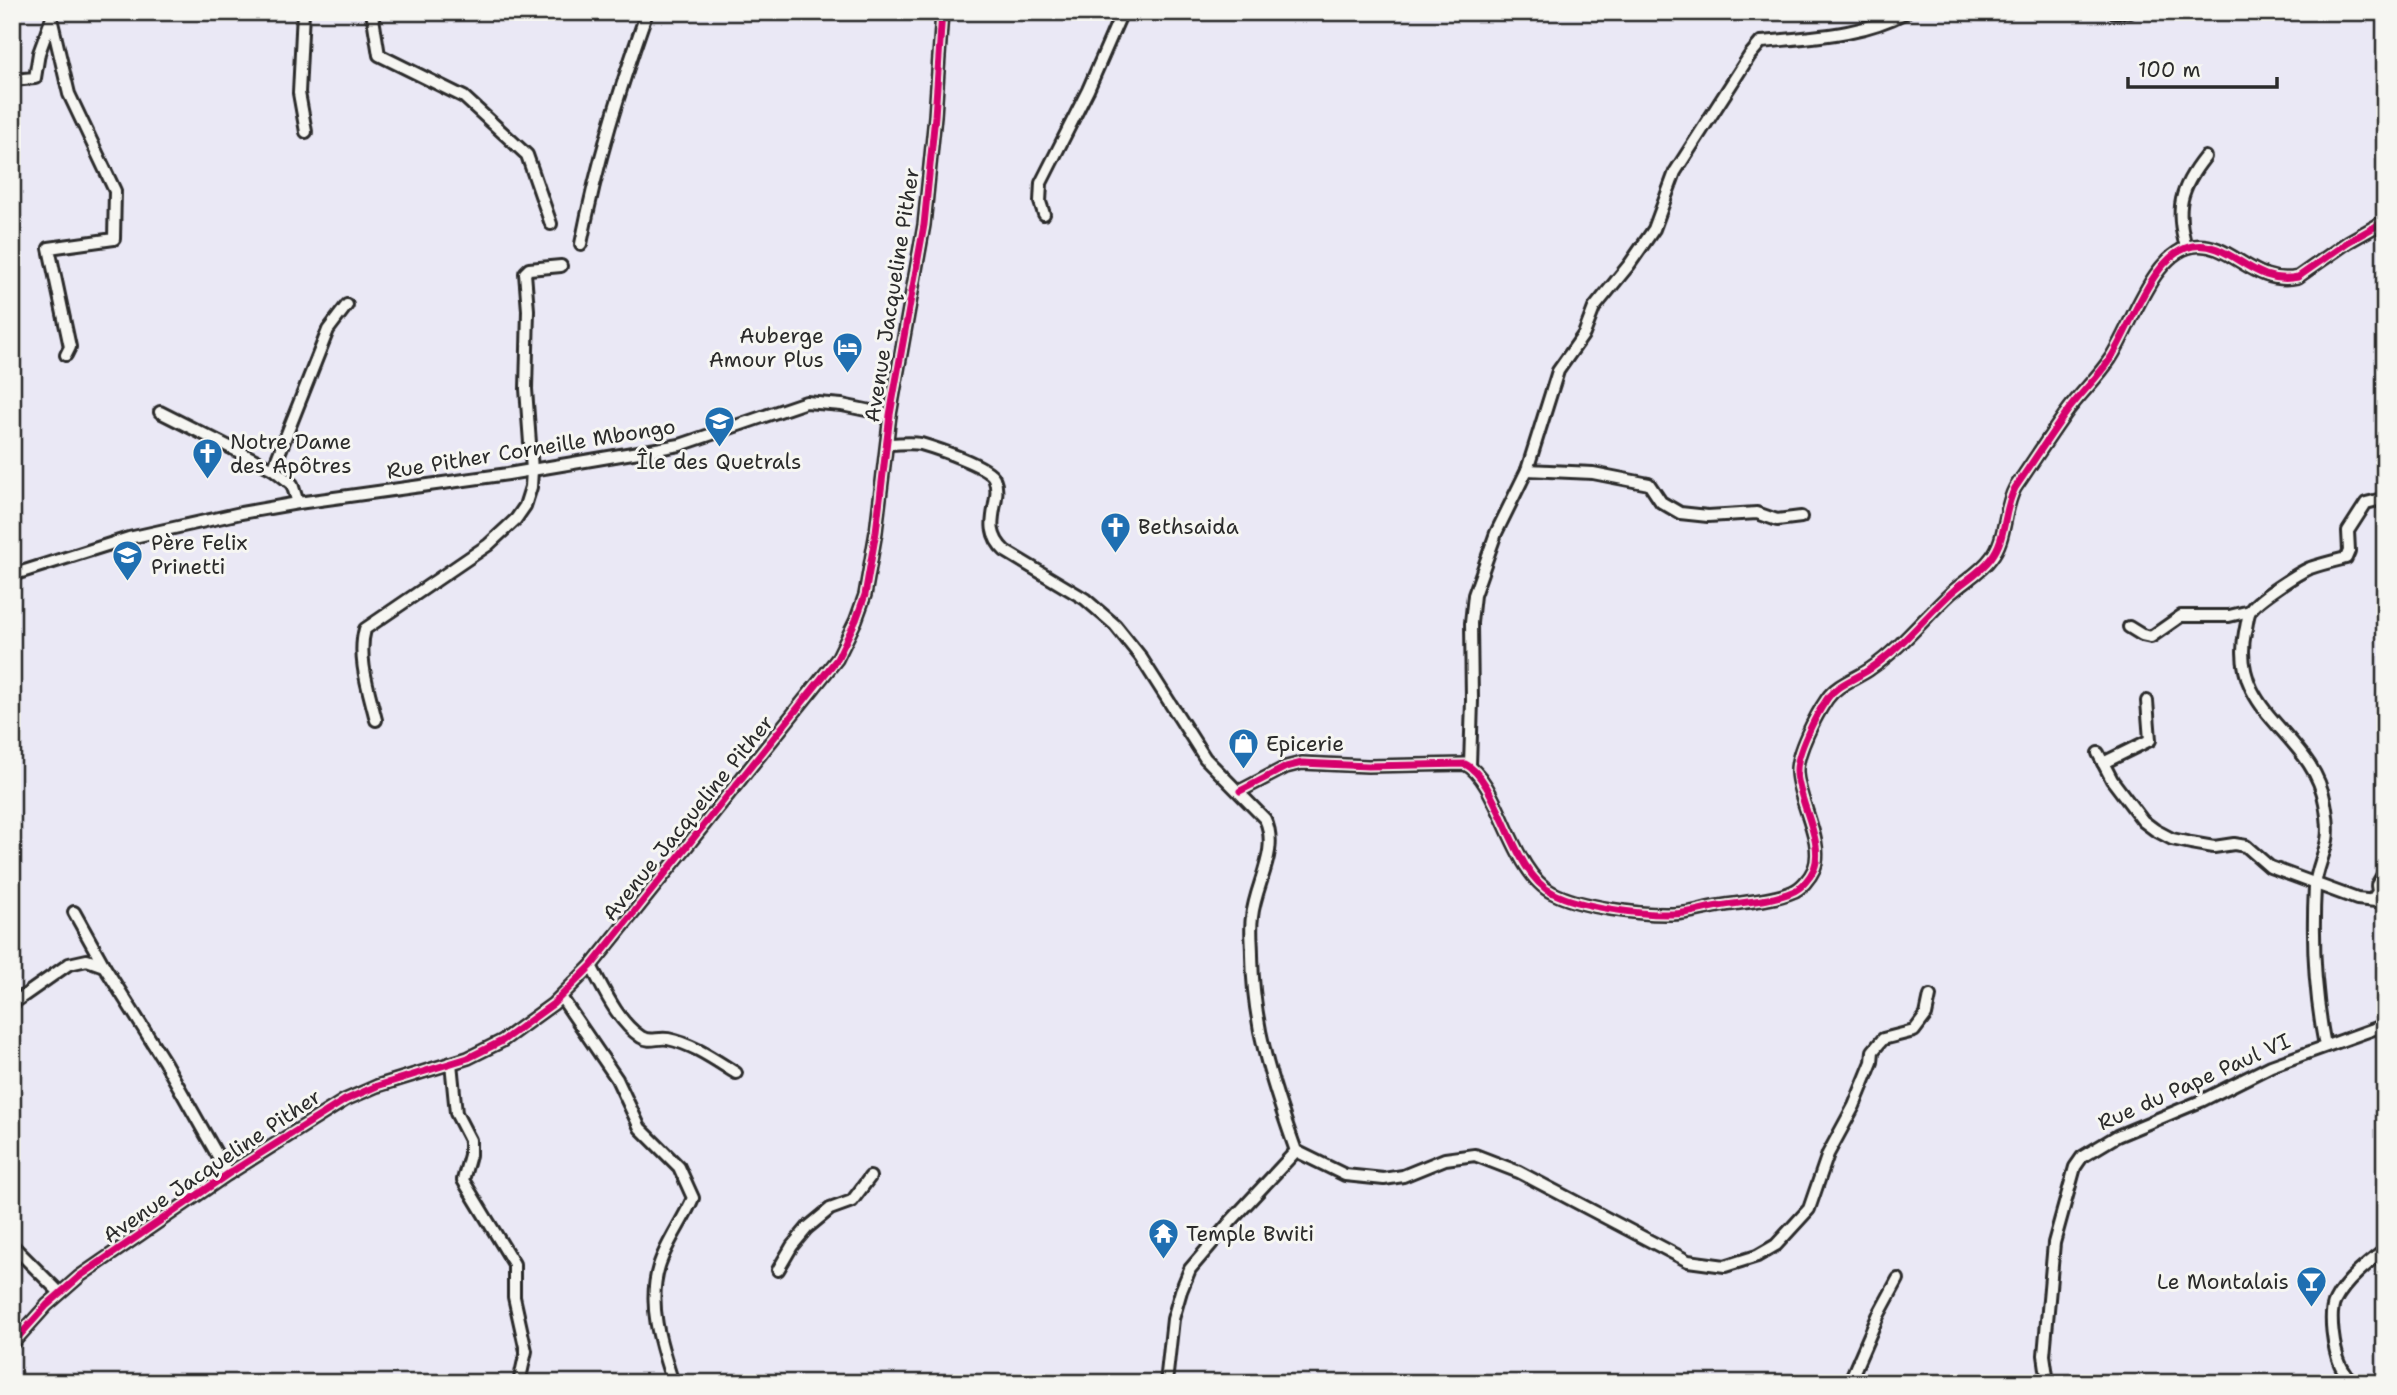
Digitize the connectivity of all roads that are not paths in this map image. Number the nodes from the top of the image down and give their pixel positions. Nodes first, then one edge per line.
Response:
1 (303, 12) edge
2 (372, 12) edge
3 (647, 12) edge
4 (942, 12) edge
5 (1122, 12) edge
6 (1906, 12) edge
7 (2114, 12) edge
8 (2130, 12) edge
9 (53, 17) edge
10 (12, 80) edge
11 (306, 132) dead end
12 (2205, 157) dead end
13 (1044, 214) dead end
14 (2385, 221) edge
15 (551, 224) dead end
16 (581, 244) dead end
17 (2186, 247) junction
18 (561, 266) dead end
19 (348, 305) dead end
20 (66, 355) dead end
21 (160, 412) dead end
22 (890, 415) junction
23 (888, 444) junction
24 (273, 469) junction
25 (532, 470) junction
26 (1527, 470) junction
27 (298, 503) junction
28 (2385, 503) edge
29 (1801, 517) dead end
30 (12, 575) edge
31 (2250, 611) junction
32 (2129, 627) dead end
33 (2147, 701) dead end
34 (376, 720) dead end
35 (1470, 766) junction
36 (1240, 791) junction
37 (2385, 871) edge
38 (2315, 883) junction
39 (2372, 900) junction
40 (2385, 902) edge
41 (74, 912) dead end
42 (104, 966) junction
43 (591, 967) junction
44 (1930, 996) dead end
45 (561, 997) junction
46 (12, 1004) edge
47 (2385, 1025) edge
48 (2325, 1046) junction
49 (452, 1063) junction
50 (736, 1073) dead end
51 (1296, 1151) junction
52 (228, 1174) junction
53 (870, 1177) dead end
54 (12, 1245) edge
55 (2385, 1250) edge
56 (778, 1270) dead end
57 (1898, 1279) dead end
58 (60, 1293) junction
59 (12, 1344) edge
60 (519, 1383) edge
61 (673, 1383) edge
62 (1166, 1383) edge
63 (1849, 1383) edge
64 (2048, 1383) edge
65 (2352, 1383) edge

1 - 11 street
2 - 15 street
3 - 16 street
4 - 22 street, Avenue Jacqueline Pither
5 - 13 street
6 - 26 street
7 - 8 street
9 - 10 street
9 - 20 street
12 - 17 street
14 - 17 street
17 - 35 street
18 - 25 street
19 - 24 street
21 - 24 street
22 - 23 street, Avenue Jacqueline Pither
22 - 25 street, Rue Pither Corneille Mbongo
23 - 36 street
23 - 43 street, Avenue Jacqueline Pither
24 - 27 street
25 - 27 street, Rue Pither Corneille Mbongo
25 - 34 street
26 - 29 street
26 - 35 street
27 - 30 street, Rue Pither Corneille Mbongo
28 - 31 street
31 - 32 street
31 - 38 street
33 - 38 street
35 - 36 street
36 - 51 street
37 - 39 street
38 - 39 street
38 - 48 street
39 - 40 street
41 - 42 street
42 - 46 street
42 - 52 street
43 - 45 street, Avenue Jacqueline Pither
43 - 50 street
44 - 51 street
45 - 49 street, Avenue Jacqueline Pither
45 - 61 street
47 - 48 street, Rue du Pape Paul VI
48 - 64 street, Rue du Pape Paul VI
49 - 52 street, Avenue Jacqueline Pither
49 - 60 street
51 - 62 street
52 - 58 street, Avenue Jacqueline Pither
53 - 56 street
54 - 58 street
55 - 65 street
57 - 63 street
58 - 59 street, Avenue Jacqueline Pither

